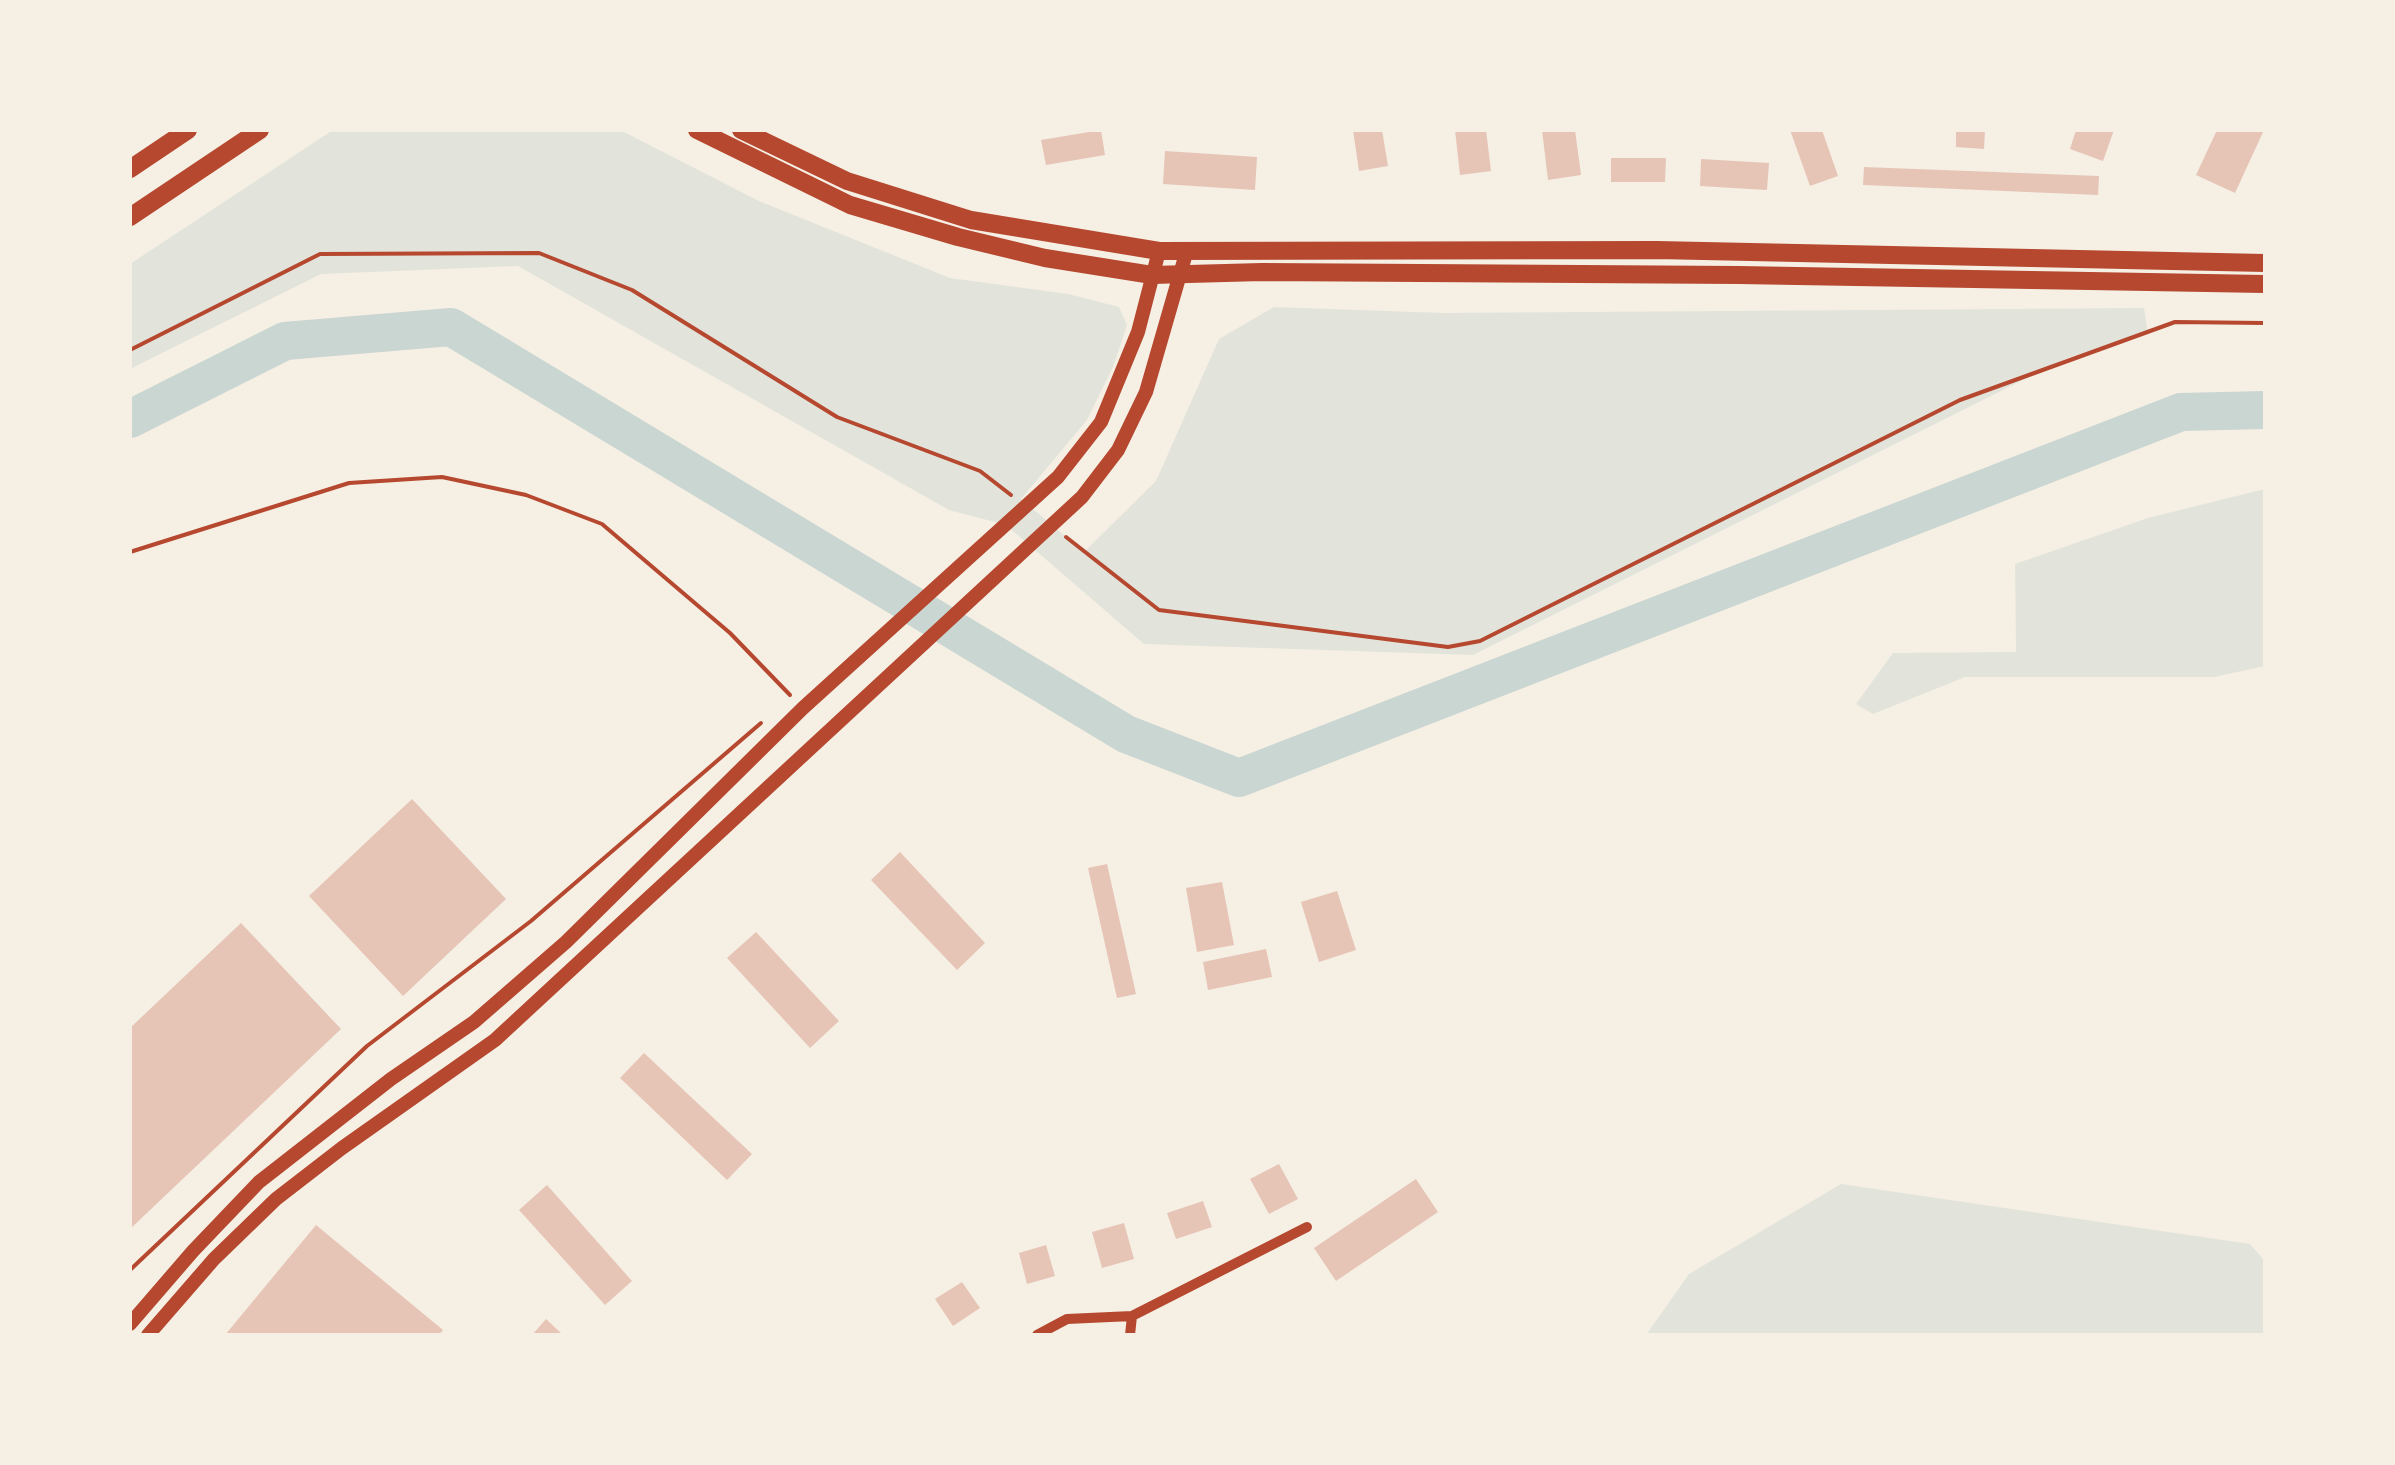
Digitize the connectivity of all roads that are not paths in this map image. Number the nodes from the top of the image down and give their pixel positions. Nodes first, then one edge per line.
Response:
1 (188, 130) edge
2 (260, 130) edge
3 (696, 130) edge
4 (741, 130) edge
5 (130, 169) edge
6 (130, 218) edge
7 (1187, 250) junction
8 (1159, 251) junction
9 (2265, 263) edge
10 (1180, 274) junction
11 (1152, 276) junction
12 (2265, 284) edge
13 (1306, 1228) dead end
14 (1132, 1316) junction
15 (130, 1324) edge
16 (148, 1335) edge
17 (1037, 1335) edge
18 (1130, 1335) edge

1 - 5 highway
2 - 6 highway
3 - 11 highway
4 - 8 highway
7 - 8 highway
7 - 9 highway
7 - 10 main road
8 - 11 main road
10 - 11 highway
10 - 12 highway
10 - 16 main road
11 - 15 main road
13 - 14 street
14 - 17 street
14 - 18 street

